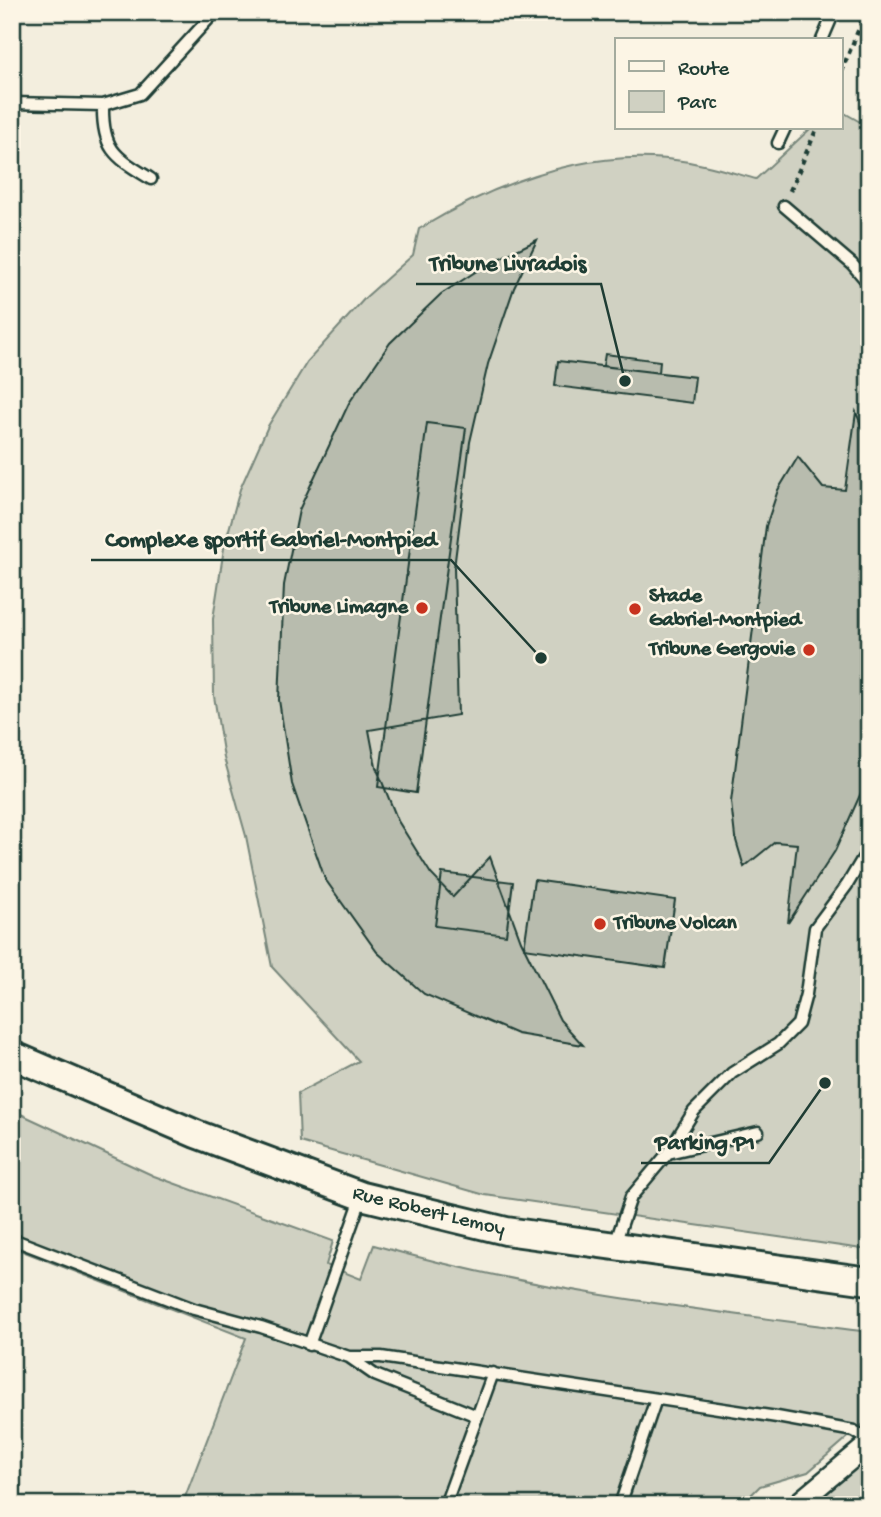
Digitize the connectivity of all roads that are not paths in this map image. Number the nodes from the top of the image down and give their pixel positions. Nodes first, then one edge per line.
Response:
1 (215, 12) edge
2 (834, 12) edge
3 (823, 38) edge
4 (12, 103) edge
5 (103, 105) junction
6 (784, 130) edge
7 (778, 143) dead end
8 (151, 179) dead end
9 (784, 206) road end
10 (869, 284) edge
11 (869, 848) edge
12 (12, 1055) edge
13 (758, 1132) dead end
14 (668, 1153) junction
15 (362, 1196) junction
16 (12, 1239) edge
17 (614, 1248) junction
18 (869, 1281) edge
19 (309, 1345) junction
20 (349, 1357) junction
21 (493, 1373) junction
22 (656, 1399) junction
23 (477, 1416) junction
24 (869, 1442) edge
25 (445, 1505) edge
26 (620, 1505) edge
27 (796, 1505) edge

1 - 5 lane
2 - 3 lane
4 - 5 lane
5 - 8 lane
6 - 7 lane
9 - 10 lane
11 - 14 lane
12 - 15 main road, Rue Robert Lemoy
13 - 14 lane
14 - 17 lane
15 - 17 main road, Rue Robert Lemoy
15 - 19 lane
16 - 19 lane
17 - 18 main road, Rue Robert Lemoy
19 - 20 lane
20 - 21 lane
20 - 23 lane
21 - 22 lane
21 - 23 lane
22 - 24 lane
22 - 26 lane
23 - 25 lane
24 - 27 street

